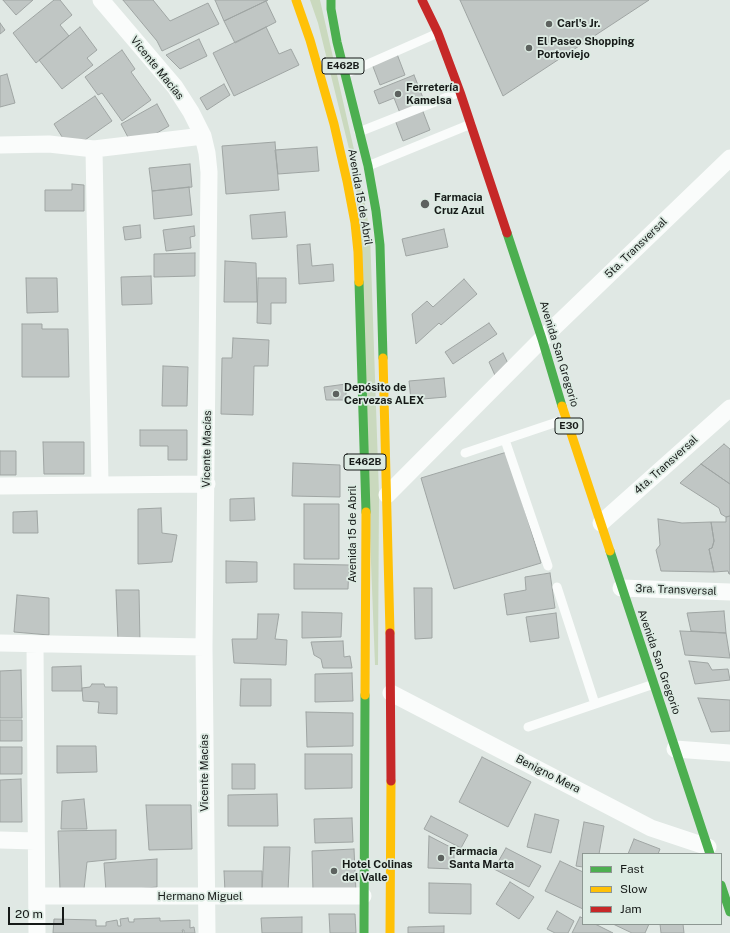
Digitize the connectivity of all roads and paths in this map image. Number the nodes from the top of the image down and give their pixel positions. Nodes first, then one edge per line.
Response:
1 (101, 0) edge
2 (296, 0) edge
3 (331, 0) edge
4 (422, 0) edge
5 (438, 33) junction
6 (345, 74) junction
7 (460, 92) junction
8 (471, 124) junction
9 (359, 132) junction
10 (203, 136) junction
11 (0, 145) edge
12 (94, 148) junction
13 (730, 158) edge
14 (368, 166) junction
15 (542, 339) junction
16 (730, 408) edge
17 (566, 419) junction
18 (505, 440) junction
19 (465, 453) dead end
20 (207, 484) junction
21 (100, 485) junction
22 (0, 486) edge
23 (387, 495) junction
24 (601, 523) junction
25 (548, 566) dead end
26 (557, 587) dead end
27 (621, 588) junction
28 (730, 592) edge
29 (0, 643) edge
30 (35, 644) junction
31 (204, 647) junction
32 (654, 684) junction
33 (390, 693) junction
34 (594, 704) junction
35 (528, 726) dead end
36 (675, 749) junction
37 (730, 753) edge
38 (0, 840) edge
39 (35, 841) junction
40 (709, 851) edge
41 (725, 890) edge
42 (37, 896) junction
43 (363, 896) junction
44 (206, 897) junction
45 (730, 912) edge
46 (37, 933) edge
47 (207, 933) edge
48 (364, 933) edge
49 (390, 933) edge

1 - 10 street, Vicente Macías
2 - 43 main road, Avenida 15 de Abril / E462B
3 - 6 main road, Avenida 15 de Abril / E462B
4 - 5 main road, Avenida San Gregorio / E30
5 - 6 lane
5 - 7 main road, Avenida San Gregorio / E30
6 - 9 main road, Avenida 15 de Abril / E462B
7 - 8 main road, Avenida San Gregorio / E30
7 - 9 lane
8 - 14 lane
8 - 15 main road, Avenida San Gregorio / E30
9 - 14 main road, Avenida 15 de Abril / E462B
10 - 12 street
10 - 20 street, Vicente Macías
11 - 12 street
12 - 21 street
13 - 15 street, 5ta. Transversal
14 - 23 main road, Avenida 15 de Abril / E462B
15 - 17 main road, Avenida San Gregorio / E30
15 - 23 street, 5ta. Transversal
16 - 24 street, 4ta. Transversal
17 - 18 lane
17 - 24 main road, Avenida San Gregorio / E30
18 - 19 lane
18 - 25 lane
20 - 21 street
20 - 31 street, Vicente Macías
21 - 22 street
23 - 33 main road, Avenida 15 de Abril / E462B
24 - 27 main road, Avenida San Gregorio / E30
26 - 34 lane
27 - 28 street, 3ra. Transversal
27 - 32 main road, Avenida San Gregorio / E30
29 - 30 street
30 - 31 street
30 - 39 street
31 - 44 street, Vicente Macías
32 - 34 lane
32 - 36 main road, Avenida San Gregorio / E30
33 - 40 street, Benigno Mera
33 - 49 main road, Avenida 15 de Abril / E462B
34 - 35 lane
36 - 37 street
36 - 40 main road, Avenida San Gregorio / E30
38 - 39 street
39 - 42 street
41 - 45 main road
42 - 44 street, Hermano Miguel
42 - 46 street
43 - 44 street, Hermano Miguel
43 - 48 main road, Avenida 15 de Abril / E462B
44 - 47 street, Vicente Macías

